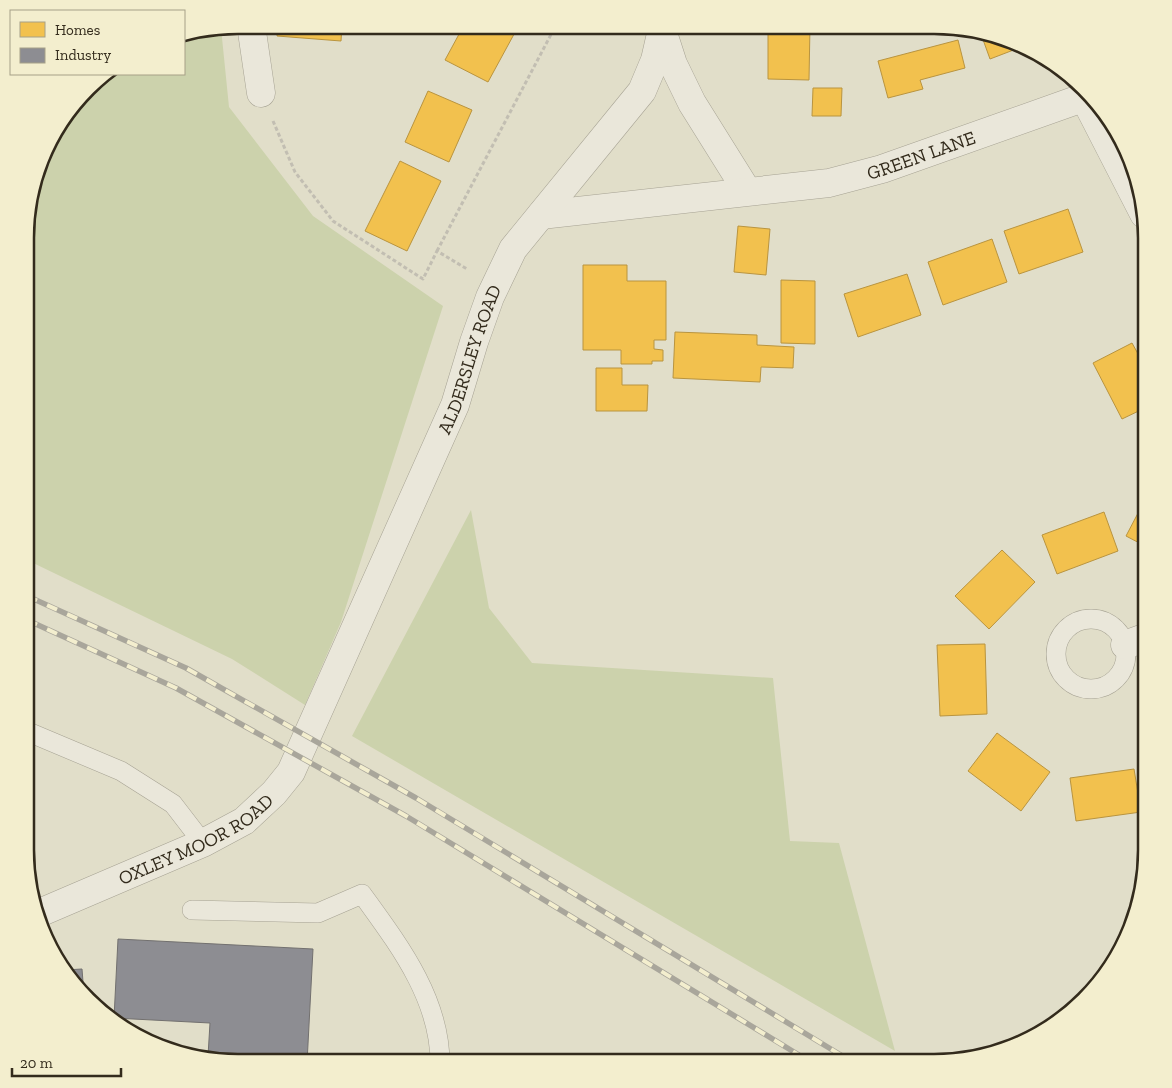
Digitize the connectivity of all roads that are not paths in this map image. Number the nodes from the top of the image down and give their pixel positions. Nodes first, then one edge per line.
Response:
1 (252, 34) edge
2 (662, 34) edge
3 (665, 34) edge
4 (261, 92) road end
5 (1082, 98) edge
6 (1097, 116) edge
7 (1132, 188) edge
8 (747, 191) junction
9 (541, 215) junction
10 (316, 720) joint
11 (34, 735) edge
12 (203, 843) junction
13 (192, 910) dead end
14 (44, 911) edge
15 (440, 1054) edge

1 - 4 street
2 - 9 street, ALDERSLEY ROAD
3 - 8 street
5 - 8 street, GREEN LANE
6 - 7 street
8 - 9 street, GREEN LANE
9 - 10 street, ALDERSLEY ROAD
10 - 12 street, OXLEY MOOR ROAD
11 - 12 lane
12 - 14 street, OXLEY MOOR ROAD
13 - 15 lane

